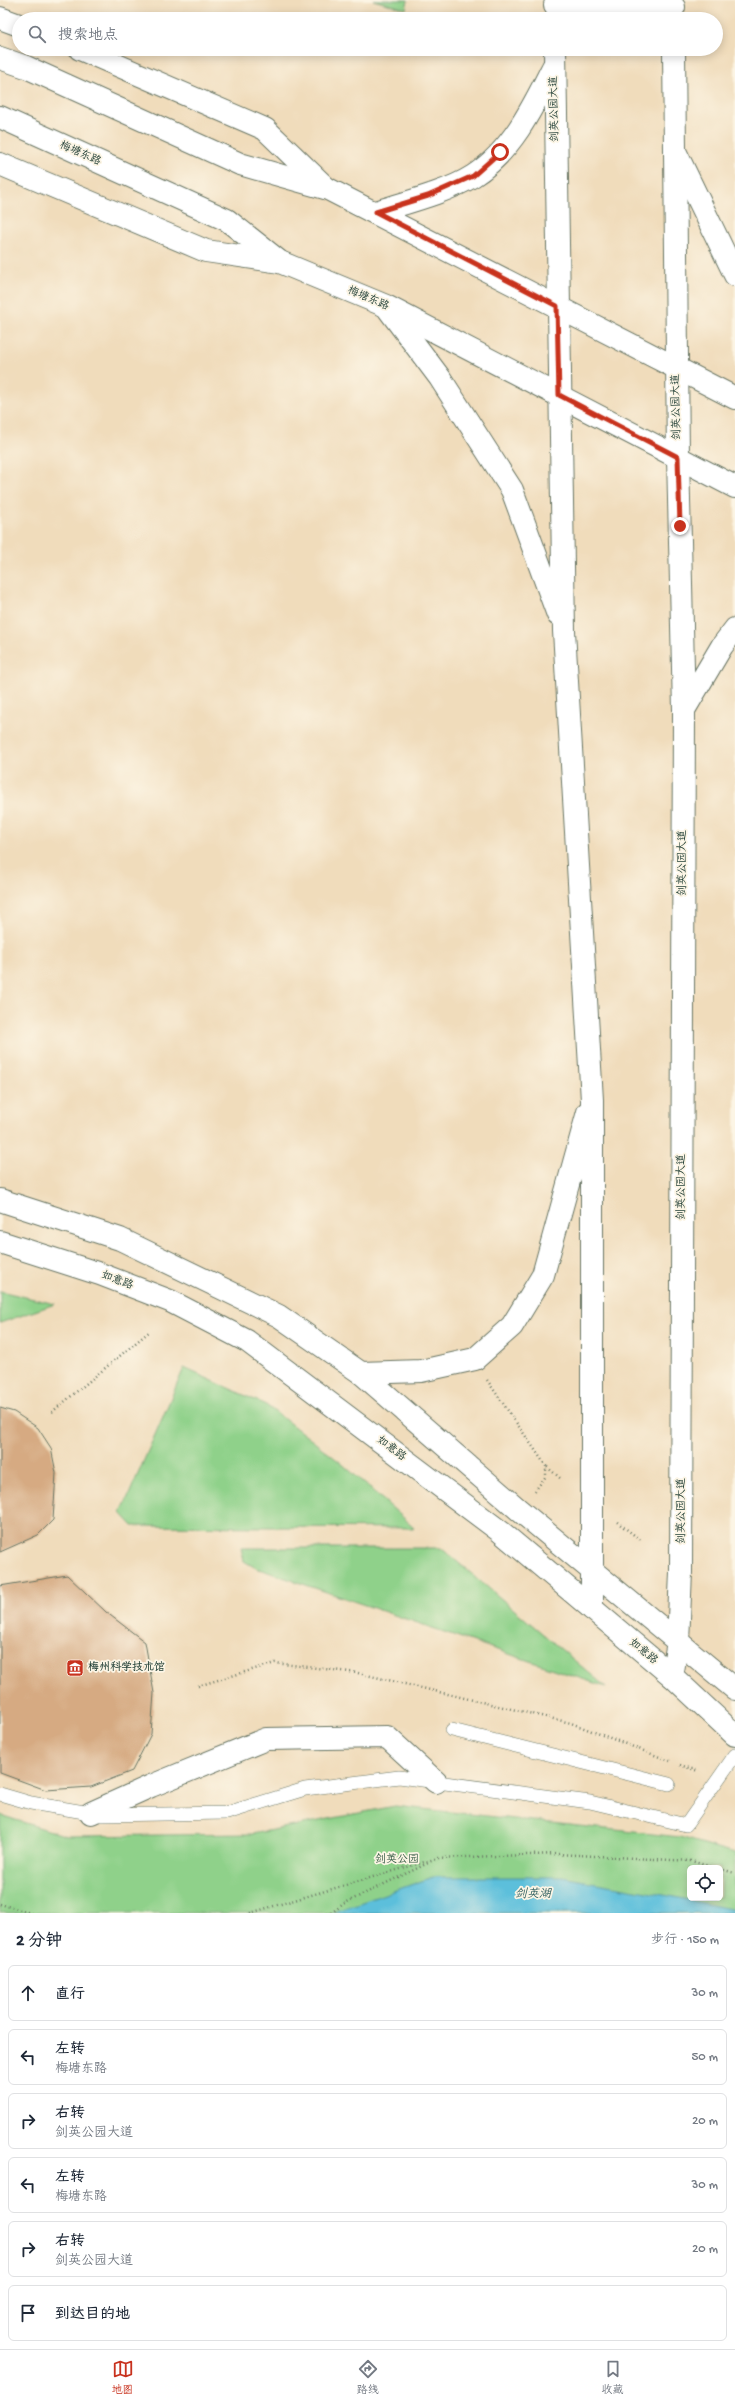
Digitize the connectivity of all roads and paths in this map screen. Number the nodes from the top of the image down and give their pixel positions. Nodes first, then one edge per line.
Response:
1 (555, 8) edge
2 (674, 9) edge
3 (0, 18) edge
4 (12, 22) edge
5 (96, 56) edge
6 (555, 56) edge
7 (674, 56) edge
8 (0, 58) edge
9 (0, 117) edge
10 (674, 148) junction
11 (0, 164) edge
12 (328, 189) junction
13 (376, 212) junction
14 (280, 262) junction
15 (735, 275) edge
16 (386, 306) junction
17 (557, 306) junction
18 (677, 368) junction
19 (559, 395) junction
20 (735, 398) edge
21 (678, 457) junction
22 (735, 487) edge
23 (735, 629) edge
24 (564, 631) junction
25 (684, 710) junction
26 (592, 1100) junction
27 (0, 1200) edge
28 (0, 1242) edge
29 (150, 1331) dead end
30 (361, 1373) junction
31 (485, 1378) dead end
32 (52, 1412) dead end
33 (546, 1466) junction
34 (560, 1478) dead end
35 (534, 1493) dead end
36 (613, 1519) dead end
37 (642, 1542) dead end
38 (593, 1571) junction
39 (592, 1609) junction
40 (678, 1642) junction
41 (672, 1676) junction
42 (198, 1686) dead end
43 (735, 1689) edge
44 (452, 1730) dead end
45 (735, 1735) edge
46 (735, 1755) edge
47 (672, 1761) dead end
48 (679, 1764) dead end
49 (700, 1772) dead end
50 (436, 1782) junction
51 (669, 1784) dead end
52 (0, 1794) edge
53 (91, 1813) junction
54 (438, 1858) junction
55 (705, 1865) edge
56 (723, 1870) edge
57 (735, 1873) edge
58 (0, 1904) edge
59 (31, 1913) edge
60 (250, 1913) edge
61 (331, 1913) edge

1 - 2 main road
3 - 4 main road
5 - 12 main road
6 - 13 main road
6 - 17 main road, 剑英公园大道
7 - 10 main road, 剑英公园大道
8 - 12 main road
9 - 14 main road, 梅塘东路
10 - 15 main road
10 - 18 main road, 剑英公园大道
11 - 14 main road
12 - 13 main road
13 - 17 main road
14 - 16 main road, 梅塘东路
16 - 19 main road, 梅塘东路
16 - 24 main road
17 - 18 main road
17 - 19 main road, 剑英公园大道
18 - 20 main road
18 - 21 main road, 剑英公园大道
19 - 21 main road, 梅塘东路
19 - 24 main road, 剑英公园大道
21 - 22 main road, 梅塘东路
21 - 25 main road, 剑英公园大道
23 - 25 main road
24 - 26 main road, 剑英公园大道
25 - 40 main road, 剑英公园大道
26 - 30 main road
26 - 38 main road, 剑英公园大道
27 - 30 main road
28 - 39 main road, 如意路
29 - 32 path
30 - 38 main road
31 - 33 path
33 - 34 path
33 - 35 path
36 - 37 path
38 - 39 main road, 剑英公园大道
38 - 40 main road
39 - 41 main road, 如意路
40 - 41 main road, 剑英公园大道
40 - 43 main road
41 - 45 main road, 如意路
42 - 47 path
44 - 51 lane
46 - 50 lane
48 - 49 path
50 - 53 lane
50 - 53 main road
52 - 53 lane
54 - 55 path
54 - 60 path
54 - 61 path
56 - 57 path
58 - 59 path

